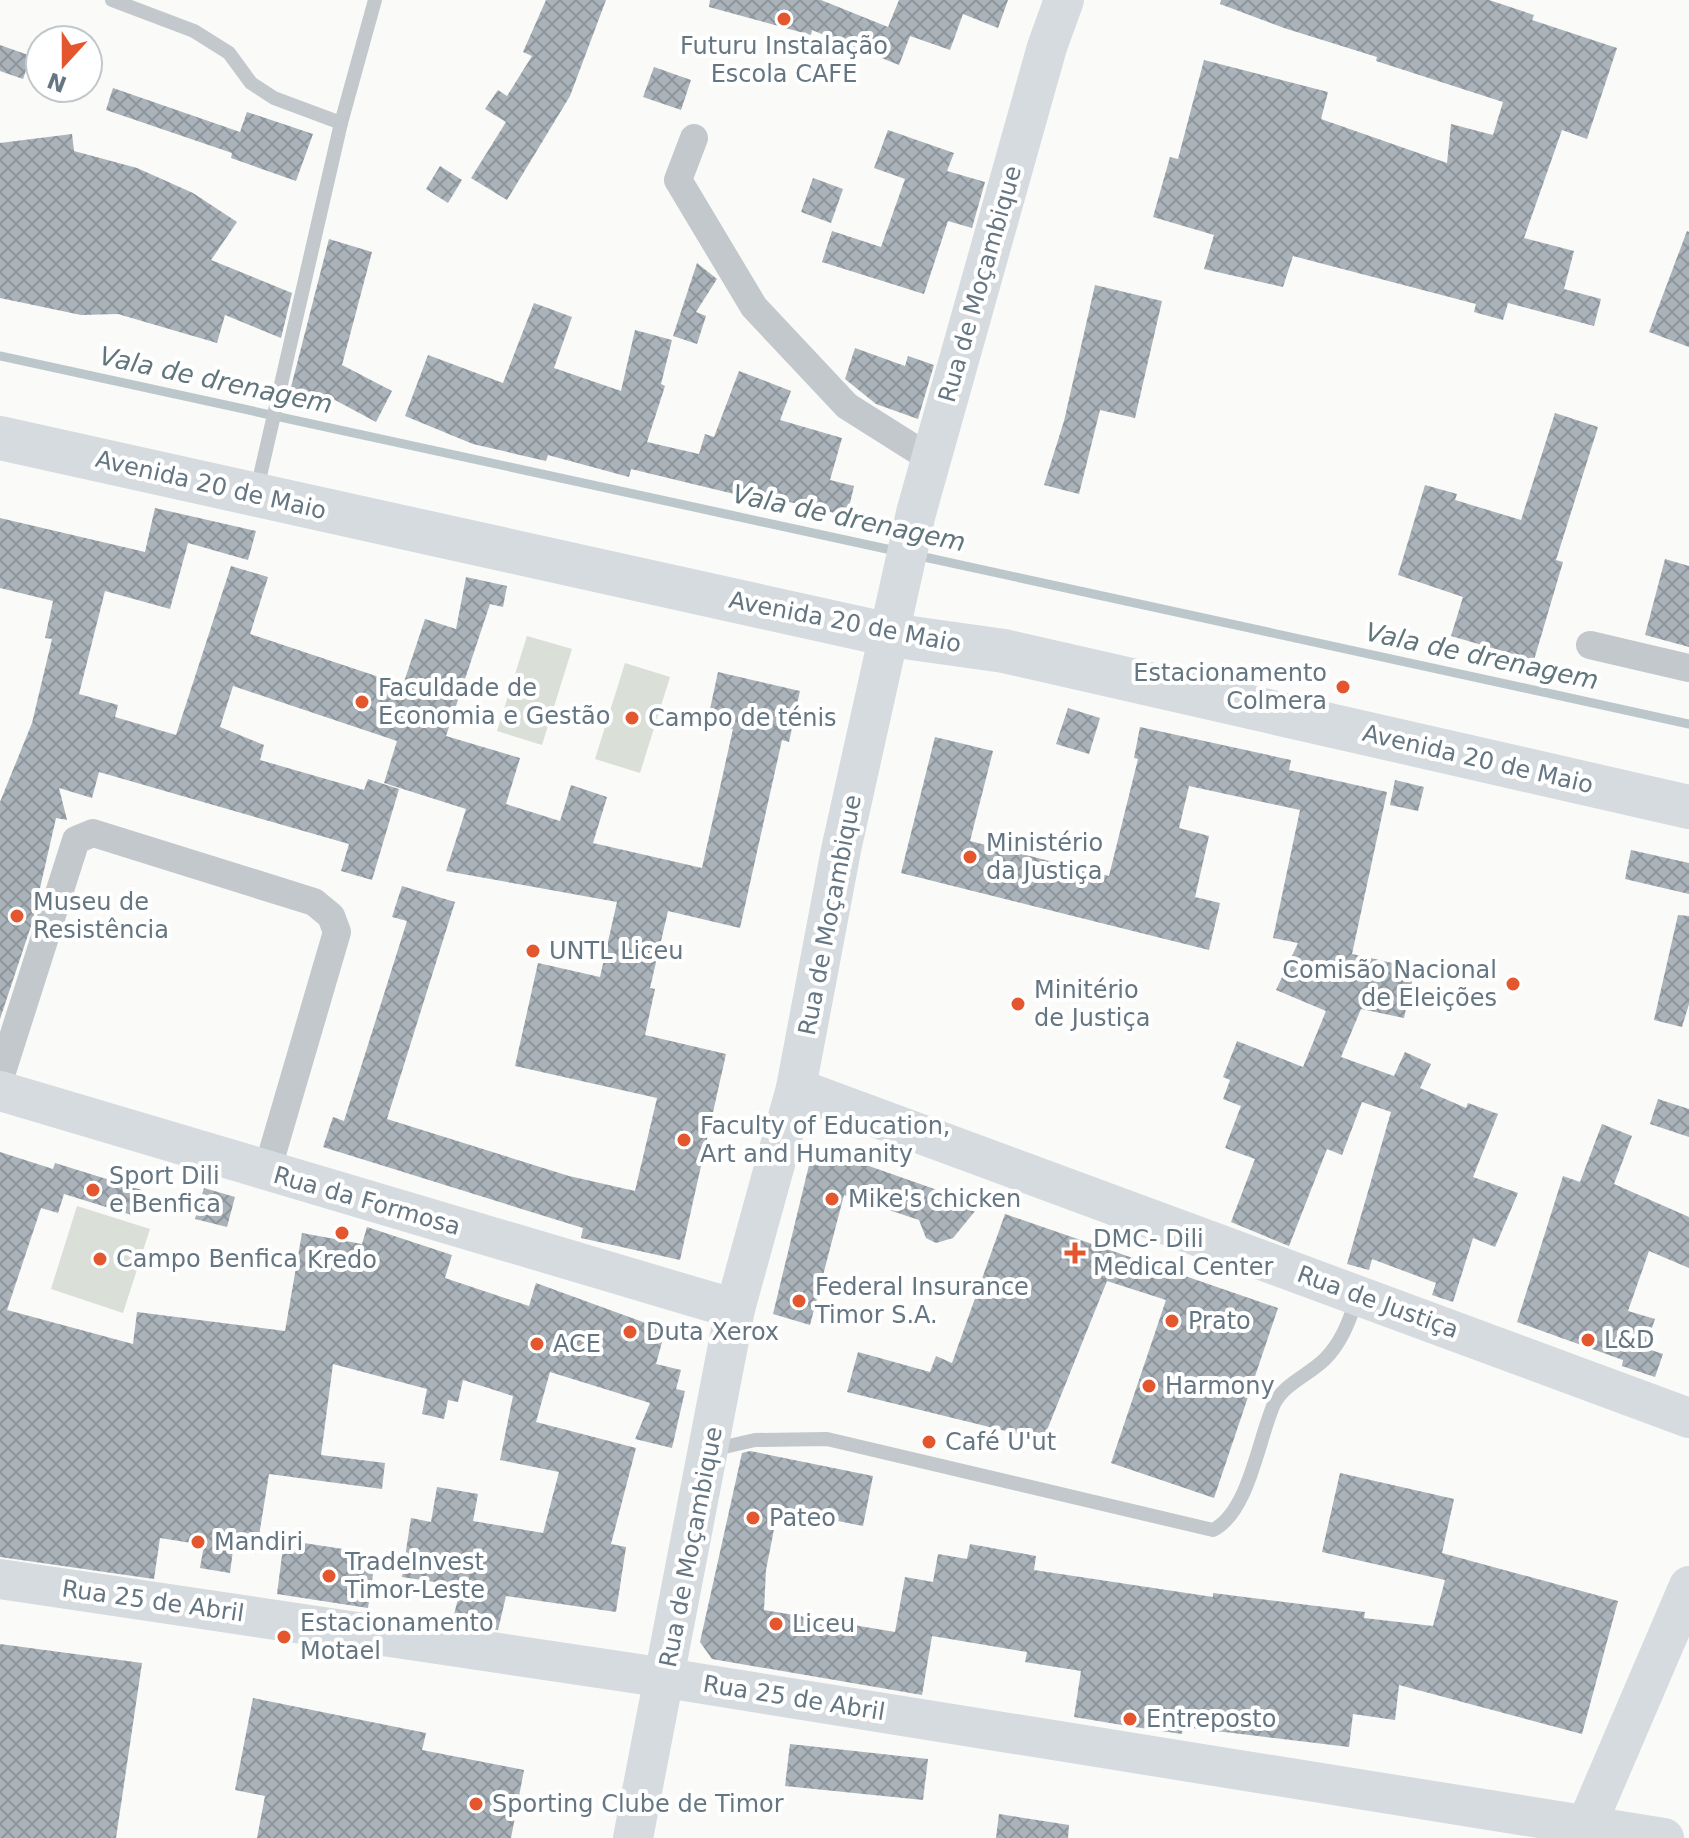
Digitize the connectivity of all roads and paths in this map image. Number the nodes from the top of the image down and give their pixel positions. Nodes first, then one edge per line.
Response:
1 (112, 0) edge
2 (375, 0) edge
3 (1064, 0) edge
4 (341, 123) junction
5 (694, 138) dead end
6 (0, 438) edge
7 (931, 459) junction
8 (255, 495) junction
9 (890, 635) junction
10 (1590, 645) dead end
11 (1689, 668) edge
12 (1689, 807) edge
13 (0, 1078) edge
14 (796, 1088) junction
15 (0, 1091) edge
16 (267, 1171) junction
17 (1359, 1295) junction
18 (735, 1309) junction
19 (1689, 1418) edge
20 (709, 1451) junction
21 (0, 1579) edge
22 (1689, 1586) edge
23 (666, 1678) junction
24 (1584, 1832) edge
25 (633, 1838) edge
26 (1664, 1838) edge

1 - 4 lane
2 - 4 lane
3 - 7 street, Rua de Moçambique
4 - 8 lane
5 - 7 street
6 - 8 main road, Avenida 20 de Maio
7 - 9 street, Rua de Moçambique
8 - 9 main road, Avenida 20 de Maio
9 - 12 main road, Avenida 20 de Maio
9 - 14 street, Rua de Moçambique
10 - 11 street
13 - 16 street
14 - 17 street, Rua de Justiça
14 - 18 street, Rua de Moçambique
15 - 16 street, Rua da Formosa
16 - 18 street, Rua da Formosa
17 - 19 street, Rua de Justiça
17 - 20 lane
18 - 20 street, Rua de Moçambique
20 - 23 street, Rua de Moçambique
21 - 23 street, Rua 25 de Abril
22 - 24 street
23 - 24 street, Rua 25 de Abril
23 - 25 street, Rua de Moçambique
24 - 26 street, Rua 25 de Abril

